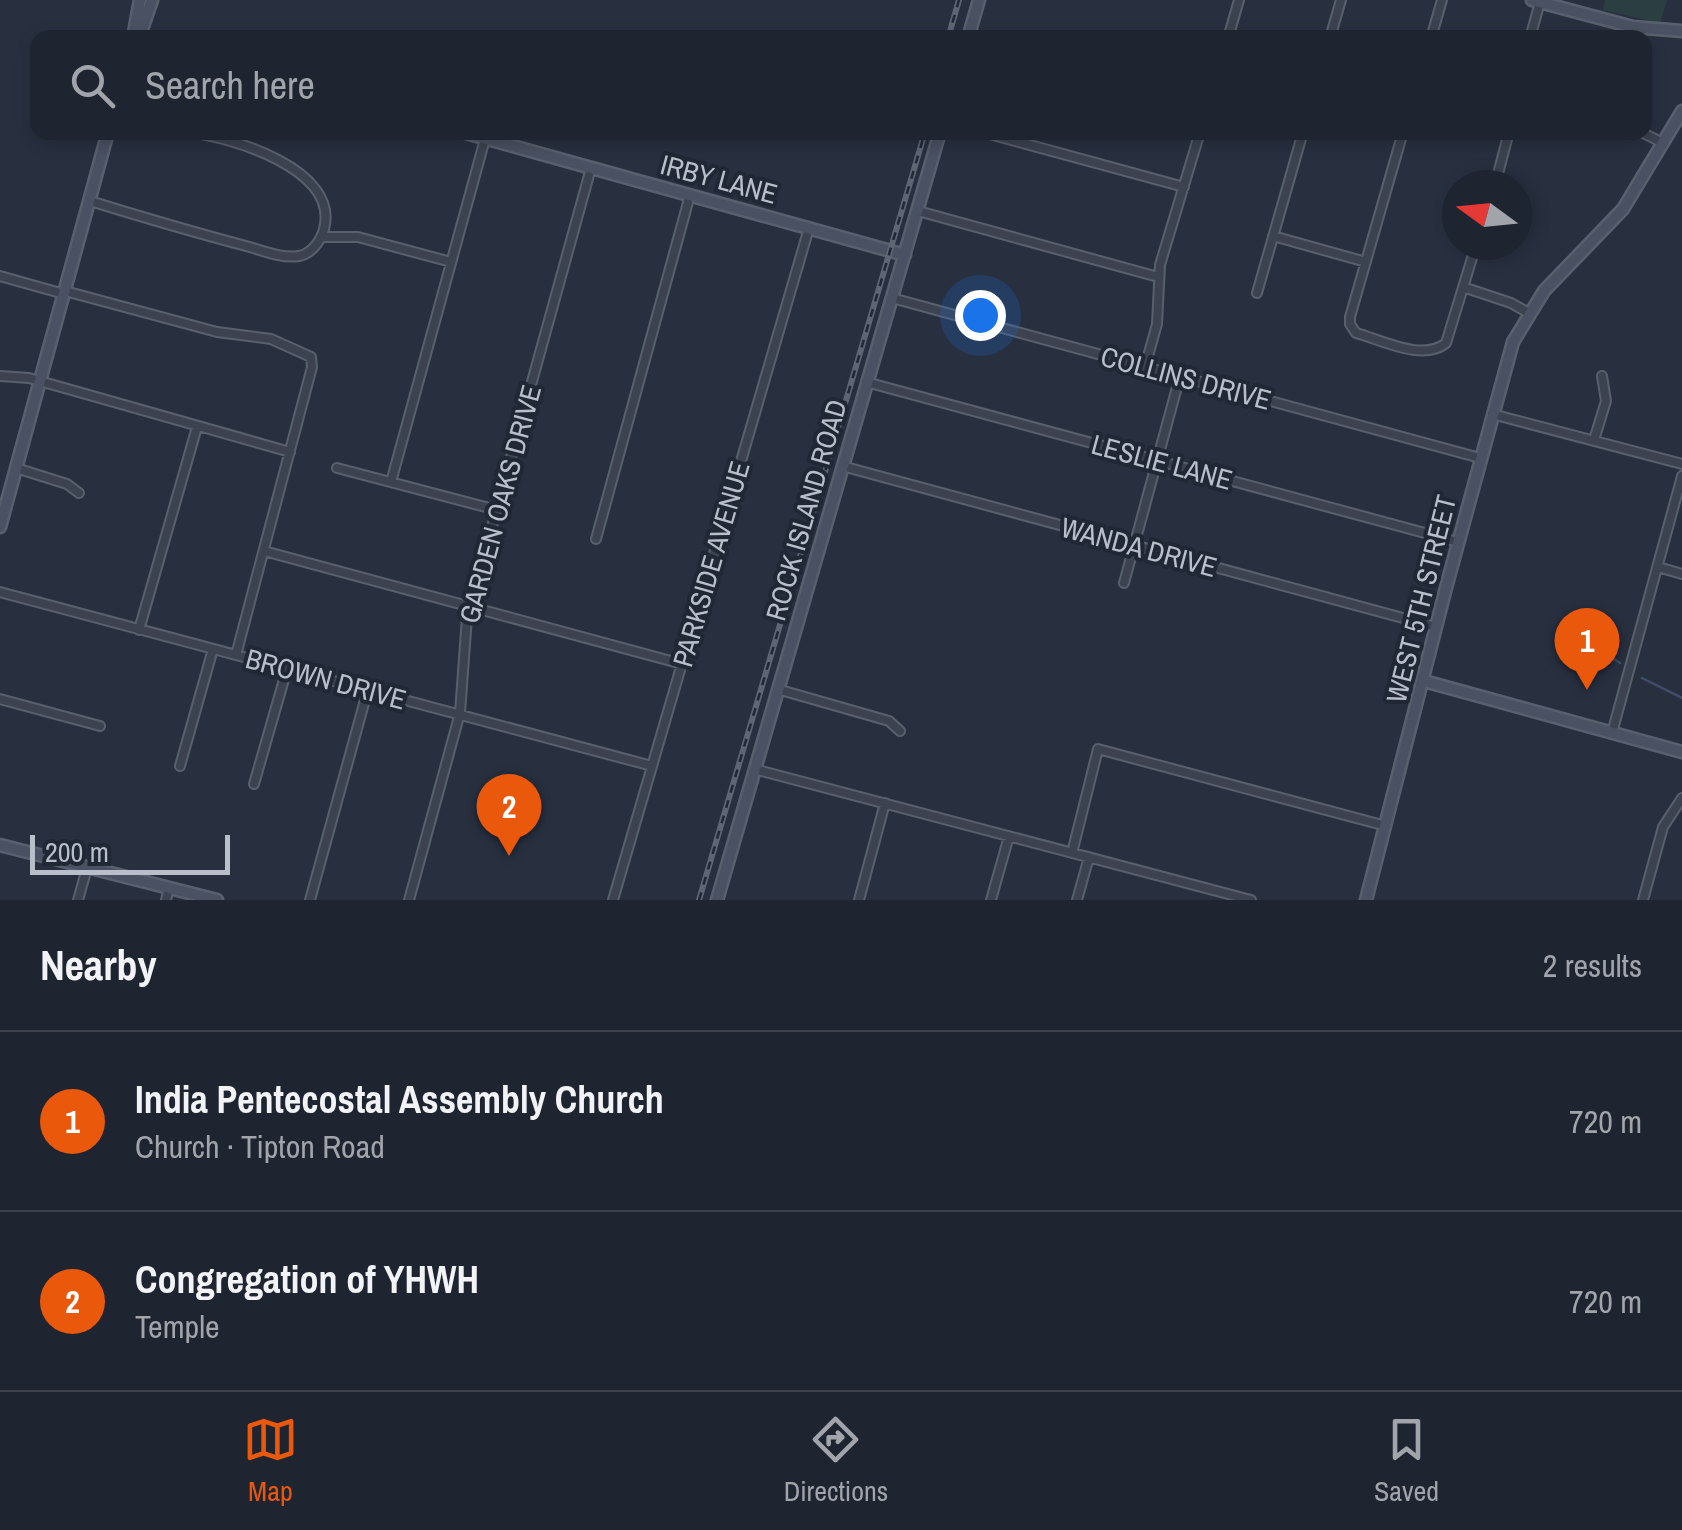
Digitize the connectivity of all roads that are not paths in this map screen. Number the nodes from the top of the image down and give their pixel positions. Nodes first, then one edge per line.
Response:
1 (140, 0) edge
2 (152, 0) edge
3 (979, 0) edge
4 (1239, 0) edge
5 (1341, 0) edge
6 (1442, 0) edge
7 (1534, 1) edge
8 (137, 30) edge
9 (139, 30) edge
10 (970, 30) edge
11 (1230, 30) edge
12 (1332, 30) edge
13 (1433, 30) edge
14 (1531, 30) edge
15 (1682, 32) edge
16 (1682, 110) edge
17 (1652, 138) edge
18 (106, 140) edge
19 (224, 140) edge
20 (486, 140) edge
21 (490, 140) edge
22 (938, 140) edge
23 (1011, 140) edge
24 (1198, 140) edge
25 (1301, 140) edge
26 (1402, 140) edge
27 (1506, 140) edge
28 (1662, 143) junction
29 (592, 168) junction
30 (1499, 170) edge
31 (1184, 187) junction
32 (690, 195) junction
33 (90, 200) junction
34 (918, 210) junction
35 (809, 228) junction
36 (1273, 236) junction
37 (321, 237) junction
38 (905, 255) junction
39 (1471, 260) edge
40 (452, 262) junction
41 (1366, 262) junction
42 (0, 276) edge
43 (1158, 277) junction
44 (1463, 287) junction
45 (64, 293) junction
46 (1256, 294) dead end
47 (892, 298) junction
48 (1529, 313) junction
49 (1145, 367) junction
50 (0, 376) edge
51 (1180, 376) junction
52 (1602, 376) dead end
53 (866, 382) junction
54 (39, 383) junction
55 (1492, 414) junction
56 (197, 426) junction
57 (1594, 440) junction
58 (290, 452) junction
59 (1480, 458) junction
60 (1157, 461) junction
61 (1682, 464) edge
62 (842, 466) junction
63 (16, 468) junction
64 (336, 468) dead end
65 (1682, 476) edge
66 (391, 482) junction
67 (79, 493) dead end
68 (497, 510) junction
69 (1, 521) edge
70 (596, 539) dead end
71 (1458, 542) junction
72 (1134, 545) junction
73 (264, 550) junction
74 (1658, 567) junction
75 (1682, 574) edge
76 (1124, 584) dead end
77 (0, 592) edge
78 (470, 607) junction
79 (1436, 627) junction
80 (139, 630) junction
81 (213, 649) junction
82 (236, 655) junction
83 (682, 664) junction
84 (287, 669) junction
85 (1424, 681) junction
86 (368, 689) junction
87 (777, 690) junction
88 (0, 699) edge
89 (460, 713) junction
90 (100, 726) dead end
91 (900, 731) dead end
92 (1612, 732) junction
93 (1682, 752) edge
94 (180, 766) dead end
95 (652, 766) junction
96 (754, 769) junction
97 (254, 784) dead end
98 (1682, 798) edge
99 (885, 804) junction
100 (1386, 826) junction
101 (1009, 836) junction
102 (0, 845) edge
103 (1072, 853) junction
104 (1089, 857) junction
105 (87, 868) junction
106 (167, 894) edge
107 (78, 900) edge
108 (217, 900) edge
109 (310, 900) edge
110 (409, 900) edge
111 (613, 900) edge
112 (717, 900) edge
113 (859, 900) edge
114 (991, 900) edge
115 (1077, 900) edge
116 (1250, 900) edge
117 (1368, 900) edge
118 (1643, 900) edge

1 - 8 street
2 - 9 street
3 - 10 street
4 - 11 street
5 - 12 street
6 - 13 street
7 - 14 street
7 - 15 street
16 - 28 street, WEST 5TH STREET
17 - 28 street
18 - 33 street
19 - 37 street
20 - 40 street
21 - 29 street, IRBY LANE
22 - 34 street, ROCK ISLAND ROAD
23 - 31 street
24 - 31 street
25 - 36 street
26 - 41 street
27 - 30 street
28 - 48 street, WEST 5TH STREET
29 - 32 street, IRBY LANE
29 - 68 street, GARDEN OAKS DRIVE
31 - 43 street
32 - 35 street, IRBY LANE
32 - 70 street
33 - 37 street
33 - 45 street
34 - 38 street, ROCK ISLAND ROAD
34 - 43 street
35 - 38 street, IRBY LANE
35 - 83 street, PARKSIDE AVENUE
36 - 41 street
36 - 46 street
37 - 40 street
38 - 47 street, ROCK ISLAND ROAD
39 - 44 street
40 - 66 street
41 - 44 street
42 - 45 street
43 - 49 street
44 - 48 street
45 - 54 street
45 - 58 street
47 - 49 street, COLLINS DRIVE
47 - 53 street, ROCK ISLAND ROAD
48 - 55 street, WEST 5TH STREET
49 - 51 street, COLLINS DRIVE
50 - 54 street
51 - 59 street, COLLINS DRIVE
51 - 60 street
52 - 57 street
53 - 60 street, LESLIE LANE
53 - 62 street, ROCK ISLAND ROAD
54 - 56 street
54 - 63 street
55 - 57 street
55 - 59 street, WEST 5TH STREET
56 - 58 street
56 - 80 street
57 - 61 street
58 - 73 street
59 - 71 street, WEST 5TH STREET
60 - 71 street, LESLIE LANE
60 - 72 street
62 - 72 street, WANDA DRIVE
62 - 87 street, ROCK ISLAND ROAD
63 - 67 street
63 - 69 street
64 - 66 street
65 - 74 street
66 - 68 street
68 - 78 street, GARDEN OAKS DRIVE
71 - 79 street, WEST 5TH STREET
72 - 76 street
72 - 79 street, WANDA DRIVE
73 - 78 street
73 - 82 street
74 - 75 street
74 - 92 street
77 - 80 street, BROWN DRIVE
78 - 83 street
78 - 89 street, GARDEN OAKS DRIVE
79 - 85 street, WEST 5TH STREET
80 - 81 street, BROWN DRIVE
81 - 82 street, BROWN DRIVE
81 - 94 street
82 - 84 street, BROWN DRIVE
83 - 95 street, PARKSIDE AVENUE
84 - 86 street, BROWN DRIVE
84 - 97 street
85 - 92 street
85 - 100 street, WEST 5TH STREET
86 - 89 street, BROWN DRIVE
86 - 109 street
87 - 91 street
87 - 96 street, ROCK ISLAND ROAD
88 - 90 street
89 - 95 street, BROWN DRIVE
89 - 110 street, GARDEN OAKS DRIVE
92 - 93 street
95 - 111 street, PARKSIDE AVENUE
96 - 99 street
96 - 112 street, ROCK ISLAND ROAD
98 - 118 street
99 - 101 street
99 - 113 street
100 - 103 street
100 - 117 street, WEST 5TH STREET
101 - 103 street
101 - 114 street
102 - 105 street
103 - 104 street
104 - 115 street
104 - 116 street
105 - 106 street
105 - 107 street
106 - 108 street

